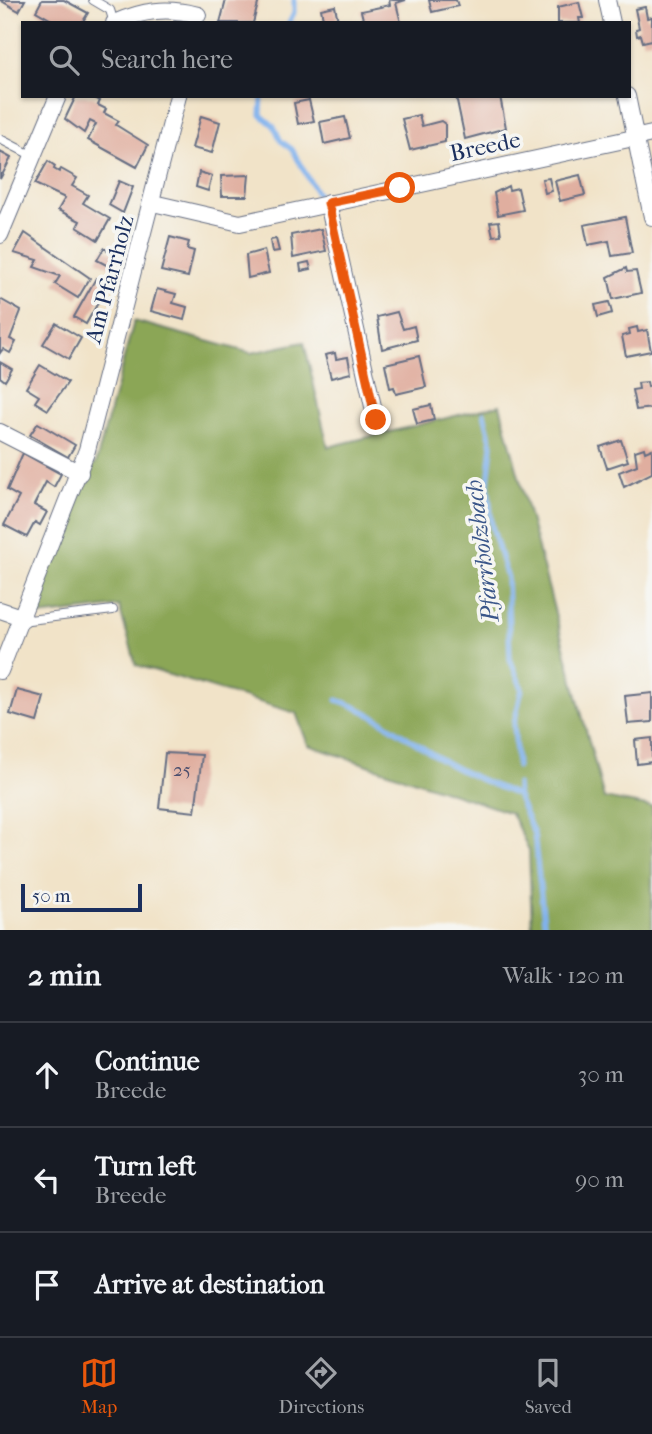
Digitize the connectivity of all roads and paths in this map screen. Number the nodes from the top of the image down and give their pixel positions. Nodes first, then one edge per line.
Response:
1 (93, 0) edge
2 (607, 0) edge
3 (198, 12) edge
4 (113, 21) edge
5 (119, 21) edge
6 (612, 21) edge
7 (57, 98) edge
8 (178, 98) edge
9 (628, 98) edge
10 (644, 136) edge
11 (0, 139) edge
12 (33, 156) junction
13 (153, 203) junction
14 (328, 203) junction
15 (652, 217) edge
16 (2, 226) edge
17 (376, 420) dead end
18 (0, 432) edge
19 (80, 473) junction
20 (0, 610) edge
21 (113, 610) dead end
22 (24, 618) junction
23 (0, 671) edge

1 - 4 lane
2 - 6 street
3 - 5 street
7 - 12 street
8 - 13 street, Am Pfarrholz
9 - 10 street
10 - 14 street, Breede
10 - 15 street
11 - 12 lane
12 - 16 street
13 - 14 street, Breede
13 - 19 street, Am Pfarrholz
14 - 17 street
18 - 19 street
19 - 22 street, Am Pfarrholz
20 - 22 street
21 - 22 lane
22 - 23 street, Am Pfarrholz

